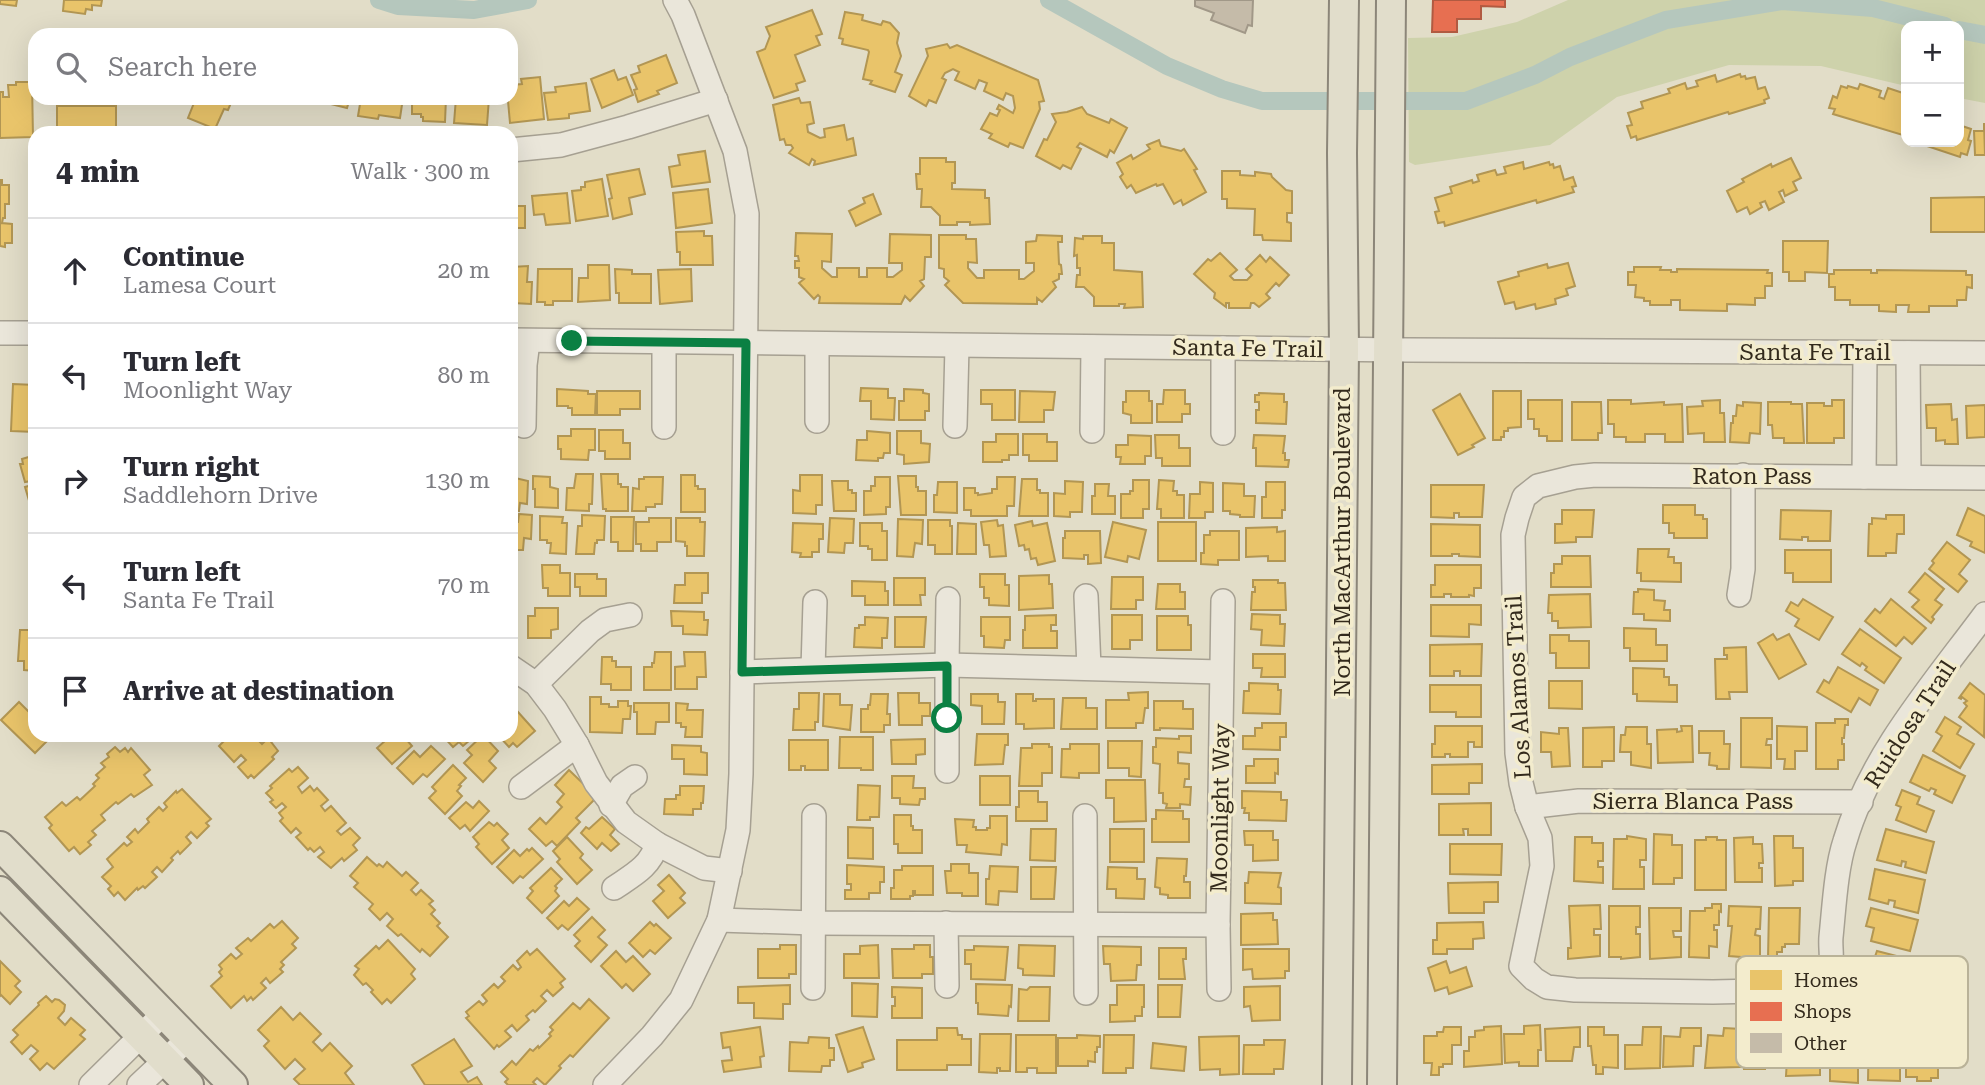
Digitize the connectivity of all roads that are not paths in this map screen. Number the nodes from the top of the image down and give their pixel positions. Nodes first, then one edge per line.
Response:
1 (1344, 0) edge
2 (1391, 0) edge
3 (679, 7) edge
4 (716, 100) junction
5 (518, 149) edge
6 (0, 333) edge
7 (28, 333) edge
8 (519, 341) edge
9 (664, 342) junction
10 (746, 343) junction
11 (817, 344) junction
12 (957, 346) junction
13 (1093, 347) junction
14 (1223, 348) junction
15 (1344, 349) junction
16 (1387, 350) junction
17 (1865, 352) junction
18 (1909, 353) junction
19 (1985, 353) edge
20 (817, 421) dead end
21 (524, 426) dead end
22 (955, 426) dead end
23 (664, 427) dead end
24 (1091, 431) dead end
25 (1223, 433) dead end
26 (1743, 475) junction
27 (1864, 477) junction
28 (1909, 477) junction
29 (1985, 478) edge
30 (1524, 497) joint
31 (1739, 595) dead end
32 (1086, 596) dead end
33 (948, 599) dead end
34 (1223, 601) dead end
35 (815, 602) dead end
36 (1985, 614) edge
37 (630, 615) dead end
38 (947, 666) junction
39 (1089, 668) junction
40 (813, 669) junction
41 (518, 672) edge
42 (742, 672) junction
43 (1221, 672) junction
44 (536, 684) junction
45 (577, 745) junction
46 (947, 771) dead end
47 (635, 777) dead end
48 (521, 787) dead end
49 (1861, 802) junction
50 (611, 805) junction
51 (1527, 807) junction
52 (814, 816) dead end
53 (1085, 816) dead end
54 (657, 844) junction
55 (0, 846) edge
56 (730, 871) junction
57 (614, 888) dead end
58 (0, 891) edge
59 (719, 920) junction
60 (814, 923) junction
61 (946, 923) junction
62 (1084, 925) junction
63 (1218, 925) junction
64 (1831, 956) edge
65 (947, 986) dead end
66 (1547, 987) joint
67 (813, 988) dead end
68 (1219, 989) dead end
69 (1736, 990) edge
70 (1086, 993) dead end
71 (163, 1014) junction
72 (141, 1036) junction
73 (188, 1039) junction
74 (166, 1061) junction
75 (91, 1085) edge
76 (139, 1085) edge
77 (189, 1085) edge
78 (233, 1085) edge
79 (605, 1085) edge
80 (1338, 1085) edge
81 (1382, 1085) edge

1 - 15 main road, North MacArthur Boulevard
2 - 16 main road, North MacArthur Boulevard
3 - 4 street
4 - 5 street
4 - 10 street
6 - 7 street
8 - 9 street, Santa Fe Trail
8 - 21 street
9 - 10 street, Santa Fe Trail
9 - 23 street
10 - 11 street, Santa Fe Trail
10 - 42 street
11 - 12 street, Santa Fe Trail
11 - 20 street
12 - 13 street, Santa Fe Trail
12 - 22 street
13 - 14 street, Santa Fe Trail
13 - 24 street
14 - 15 street, Santa Fe Trail
14 - 25 street
15 - 16 street, Santa Fe Trail
15 - 80 main road, North MacArthur Boulevard
16 - 17 street, Santa Fe Trail
16 - 81 main road, North MacArthur Boulevard
17 - 18 street, Santa Fe Trail
17 - 27 street
18 - 19 street, Santa Fe Trail
18 - 28 street
26 - 27 street, Raton Pass
26 - 30 street, Raton Pass
26 - 31 street
27 - 28 street, Raton Pass
28 - 29 street, Raton Pass
30 - 51 street, Los Alamos Trail
32 - 39 street
33 - 38 street
34 - 43 street, Moonlight Way
35 - 40 street
36 - 49 street, Ruidosa Trail
37 - 44 street
38 - 39 street
38 - 40 street
38 - 46 street
39 - 43 street
40 - 42 street
41 - 44 street
42 - 56 street
43 - 63 street, Moonlight Way
44 - 45 street
45 - 48 street
45 - 50 street
47 - 50 street
49 - 51 street, Sierra Blanca Pass
49 - 64 street, Ruidosa Trail
50 - 54 street
51 - 66 street, Los Alamos Trail
52 - 60 street
53 - 62 street
54 - 56 street
54 - 57 street
55 - 71 main road
56 - 59 street
58 - 72 main road
59 - 60 street, Moonlight Way
59 - 79 street
60 - 61 street, Moonlight Way
60 - 67 street
61 - 62 street, Moonlight Way
61 - 65 street
62 - 63 street, Moonlight Way
62 - 70 street
63 - 68 street
66 - 69 street, Ruidosa Trail
71 - 72 street
71 - 73 main road
72 - 74 main road
72 - 75 street
73 - 74 street
73 - 78 main road
74 - 76 street
74 - 77 main road

